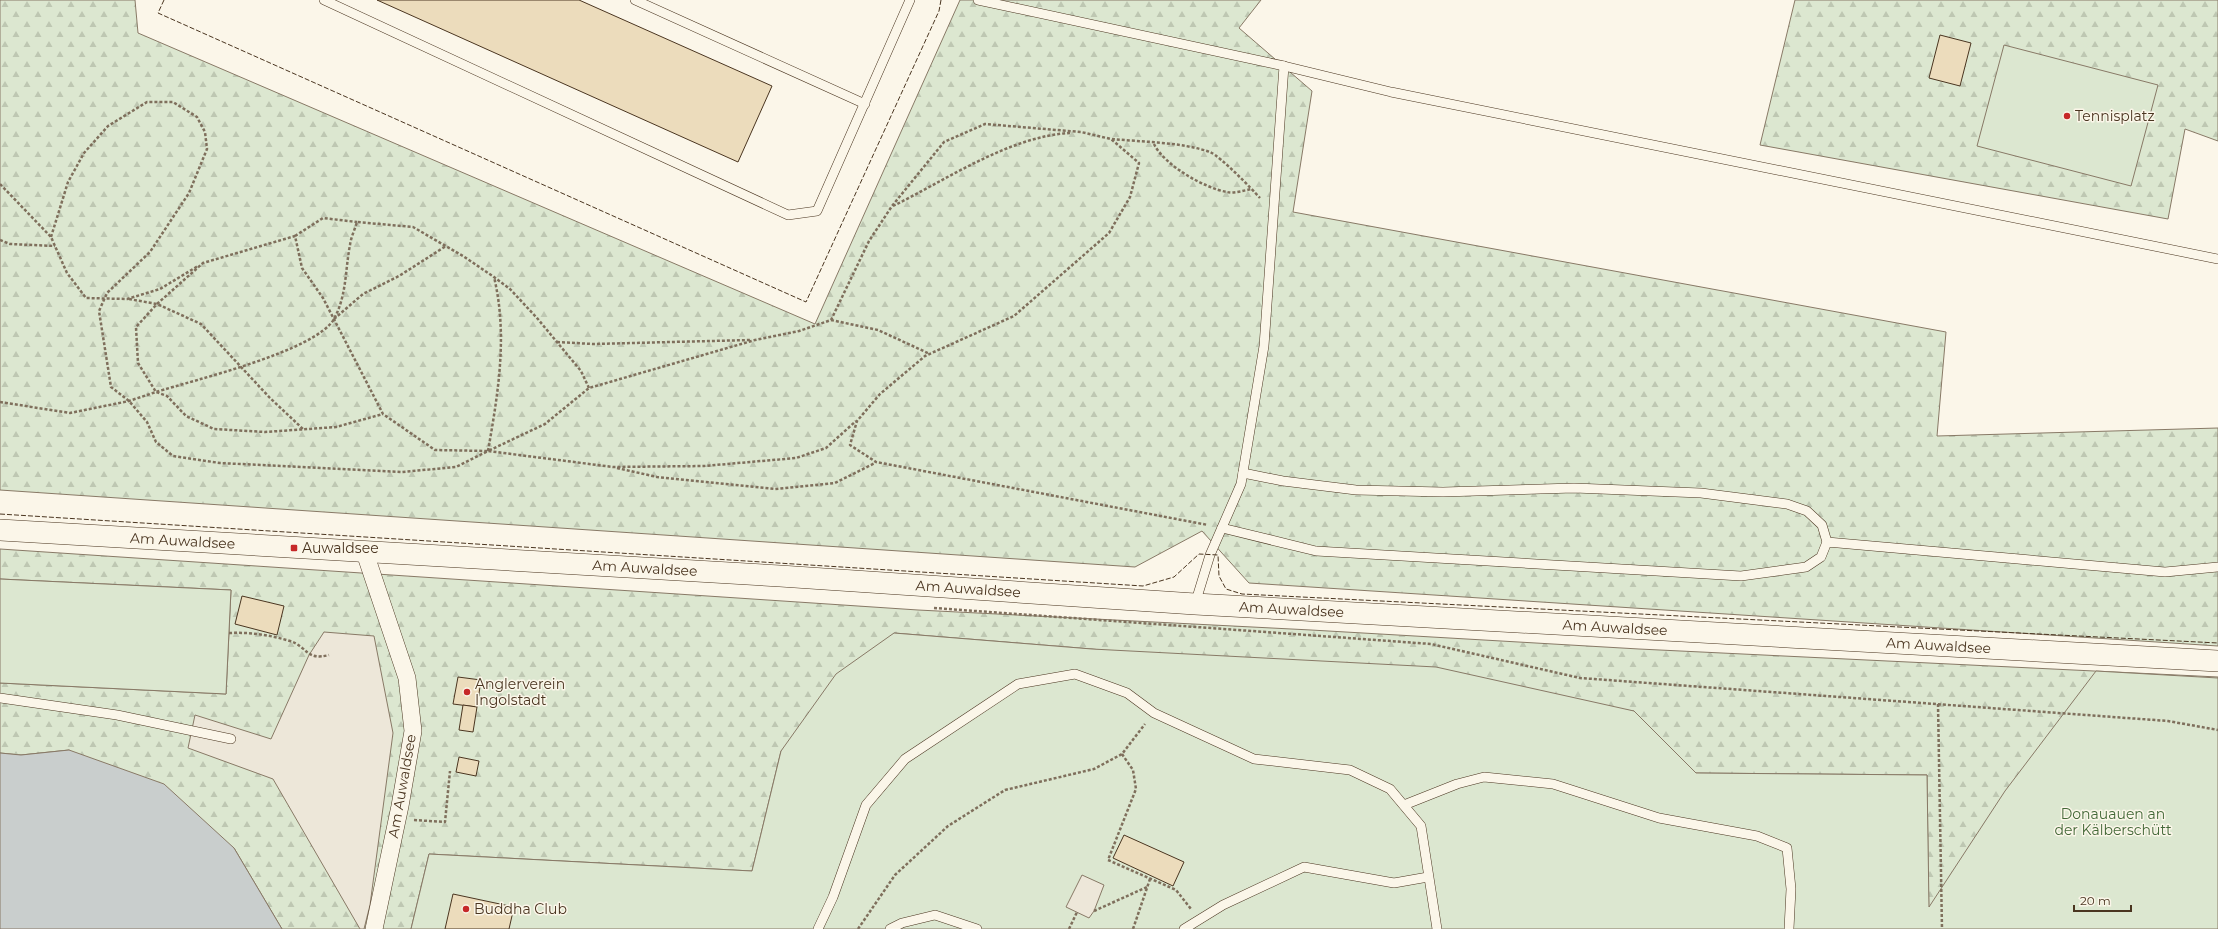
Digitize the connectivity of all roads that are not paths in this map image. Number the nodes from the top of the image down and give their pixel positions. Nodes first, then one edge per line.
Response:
1 (324, 0) edge
2 (635, 0) edge
3 (910, 0) edge
4 (978, 0) edge
5 (1284, 66) junction
6 (864, 104) junction
7 (2218, 260) edge
8 (1243, 473) junction
9 (1222, 528) junction
10 (0, 530) edge
11 (1826, 542) junction
12 (365, 552) junction
13 (2218, 567) edge
14 (1195, 604) junction
15 (2218, 661) edge
16 (0, 698) edge
17 (231, 739) dead end
18 (1404, 805) junction
19 (1428, 878) junction
20 (374, 929) edge
21 (818, 929) edge
22 (890, 929) edge
23 (977, 929) edge
24 (1184, 929) edge
25 (1436, 929) edge
26 (1789, 929) edge

1 - 6 lane
2 - 6 lane
3 - 6 lane
4 - 5 lane
5 - 7 lane
5 - 8 lane
8 - 9 lane
8 - 11 lane
9 - 11 lane
9 - 14 lane
10 - 12 street, Am Auwaldsee
11 - 13 lane
12 - 14 street, Am Auwaldsee
12 - 20 street, Am Auwaldsee
14 - 15 street, Am Auwaldsee
16 - 17 lane
18 - 19 lane
18 - 21 lane
18 - 26 lane
19 - 24 lane
19 - 25 lane
22 - 23 lane

